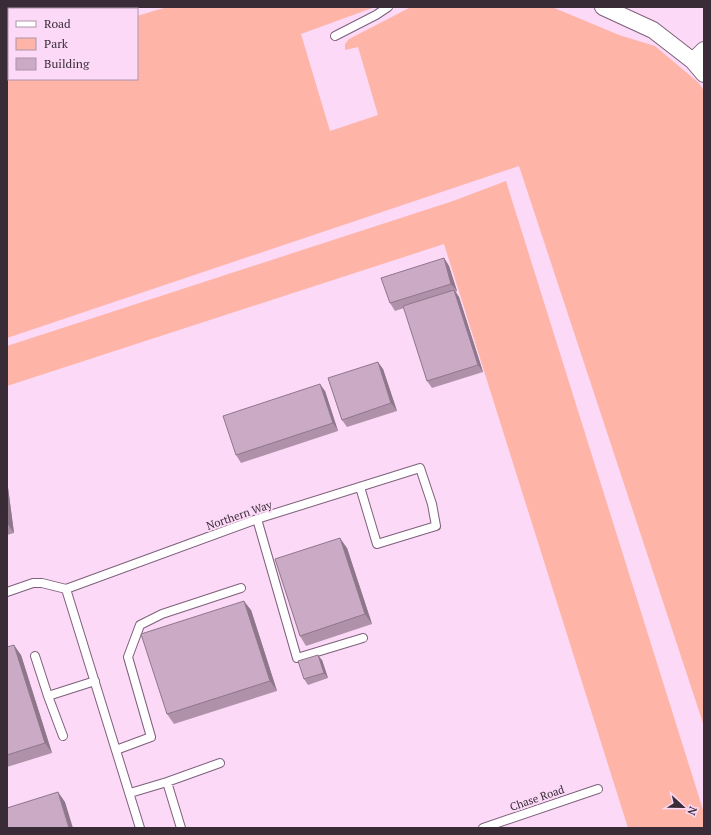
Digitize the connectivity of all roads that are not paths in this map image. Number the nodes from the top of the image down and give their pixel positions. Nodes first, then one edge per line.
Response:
1 (388, 7) edge
2 (603, 7) edge
3 (335, 36) dead end
4 (704, 50) edge
5 (693, 61) junction
6 (704, 74) edge
7 (360, 486) junction
8 (257, 519) junction
9 (66, 588) junction
10 (241, 588) dead end
11 (7, 592) edge
12 (363, 638) dead end
13 (35, 656) dead end
14 (95, 681) junction
15 (48, 696) junction
16 (63, 736) dead end
17 (116, 750) junction
18 (220, 763) dead end
19 (167, 782) junction
20 (598, 788) dead end
21 (130, 793) junction
22 (140, 828) edge
23 (181, 828) edge
24 (484, 828) edge

1 - 3 lane
2 - 5 street
4 - 5 street
5 - 6 street
7 - 7 lane, Northern Way
7 - 8 lane, Northern Way
8 - 9 lane, Northern Way
8 - 12 lane
9 - 11 lane
9 - 14 lane
10 - 17 lane
13 - 15 lane
14 - 15 lane
14 - 17 lane
15 - 16 lane
17 - 21 lane
18 - 19 lane
19 - 21 lane
19 - 23 lane
20 - 24 lane, Chase Road
21 - 22 lane

